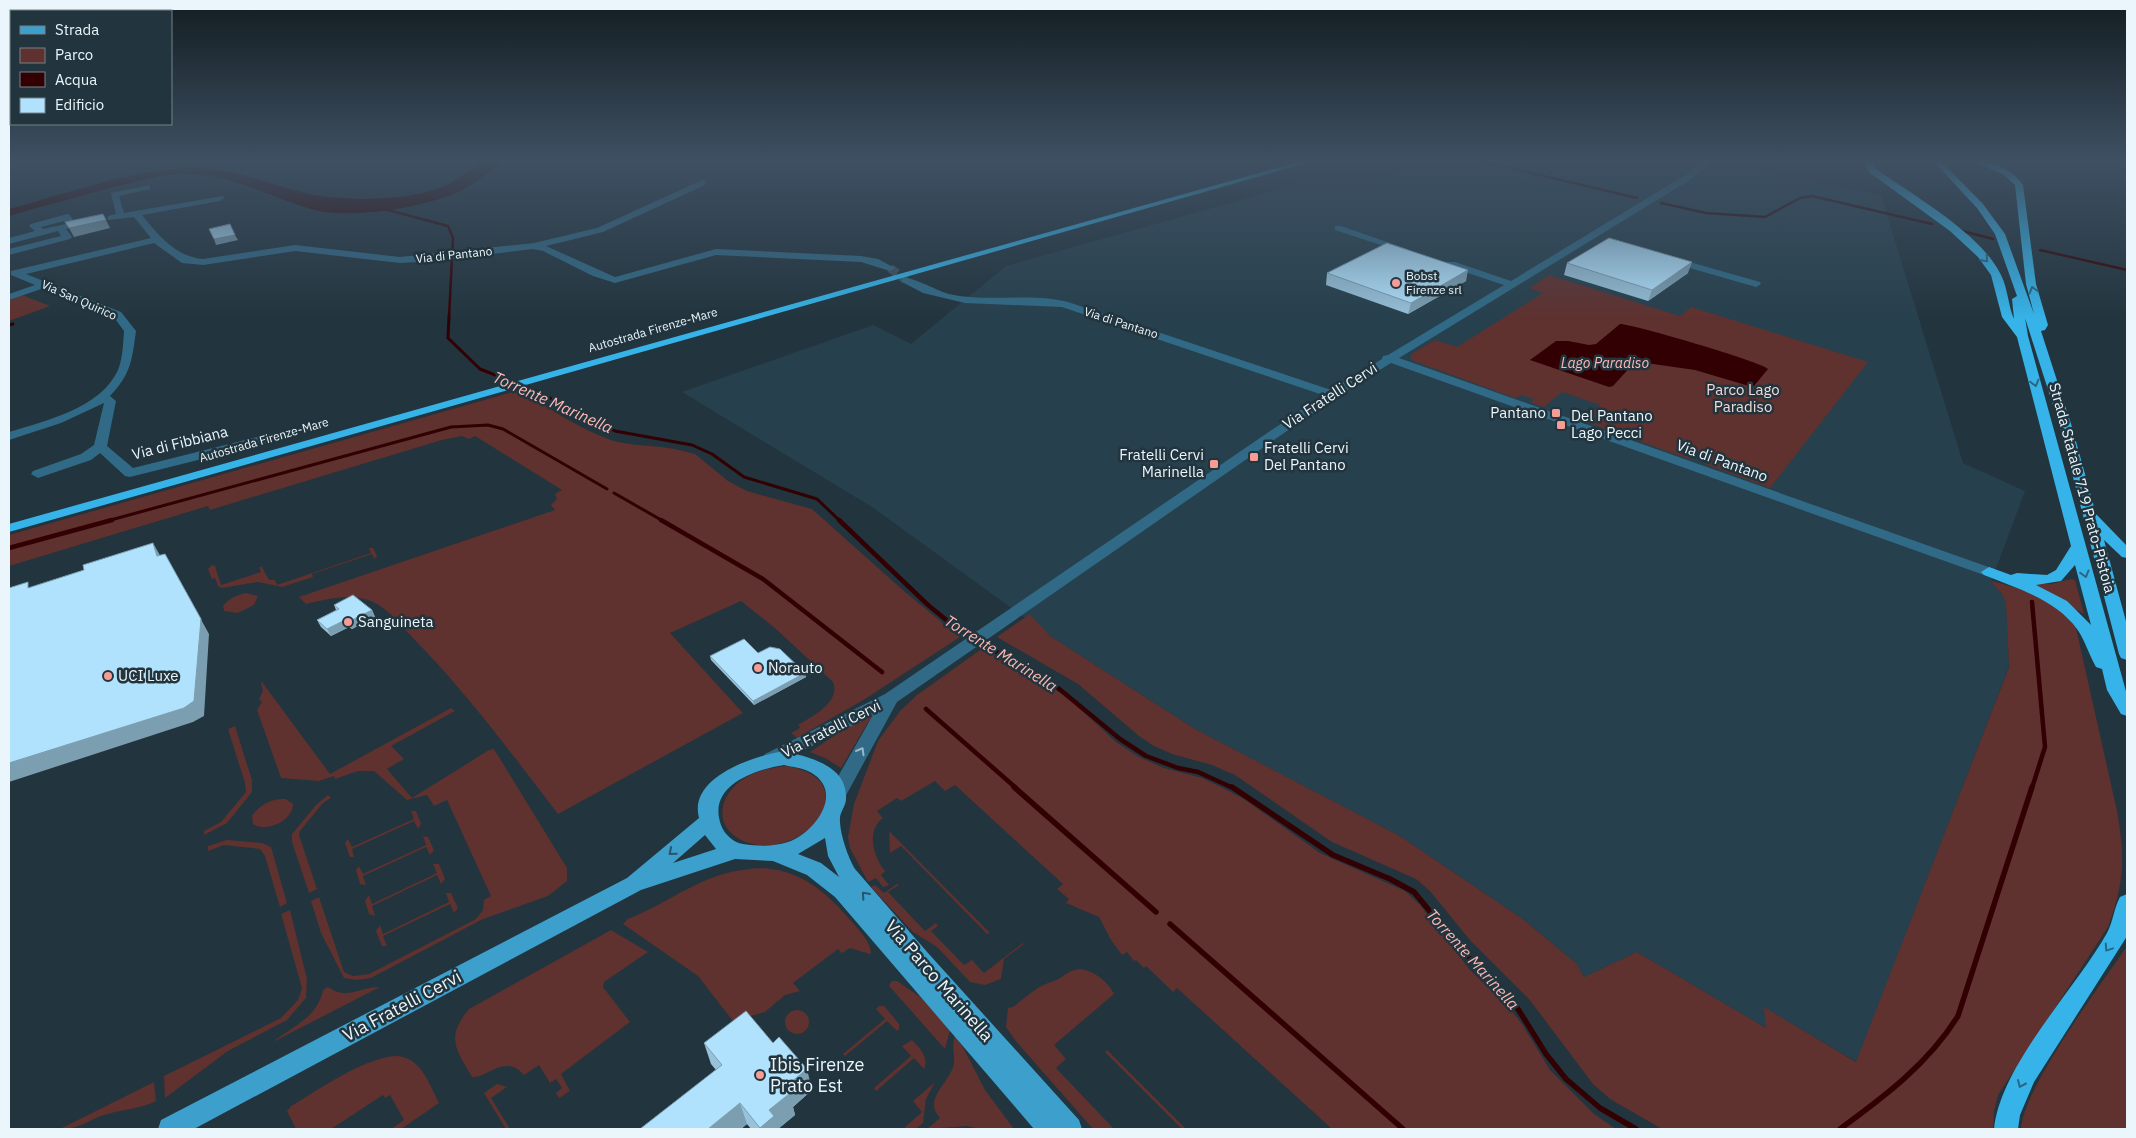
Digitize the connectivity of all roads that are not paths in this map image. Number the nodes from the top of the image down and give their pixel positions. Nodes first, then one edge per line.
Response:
1 (125, 215) edge
2 (138, 215) edge
3 (632, 215) edge
4 (1099, 215) edge
5 (1117, 215) edge
6 (1625, 215) edge
7 (1933, 215) edge
8 (1987, 215) edge
9 (2023, 215) edge
10 (121, 216) joint
11 (68, 217) junction
12 (111, 218) dead end
13 (83, 223) edge
14 (61, 228) junction
15 (1338, 228) dead end
16 (37, 229) junction
17 (9, 233) edge
18 (1588, 237) junction
19 (154, 240) junction
20 (9, 241) edge
21 (1608, 242) edge
22 (534, 246) junction
23 (9, 252) edge
24 (1420, 254) edge
25 (1664, 258) edge
26 (1438, 260) edge
27 (890, 268) tunnel mouth
28 (2013, 271) junction
29 (13, 272) edge
30 (906, 280) tunnel mouth
31 (47, 284) junction
32 (1511, 284) junction
33 (1756, 284) dead end
34 (9, 297) edge
35 (2022, 336) junction
36 (2037, 336) junction
37 (1387, 358) junction
38 (1332, 394) junction
39 (101, 397) junction
40 (9, 436) edge
41 (277, 436) dead end
42 (100, 447) junction
43 (38, 474) dead end
44 (2089, 513) junction
45 (9, 519) edge
46 (9, 528) edge
47 (2078, 546) junction
48 (2127, 554) edge
49 (1990, 572) junction
50 (2127, 654) edge
51 (2116, 690) junction
52 (892, 698) junction
53 (2127, 710) edge
54 (770, 759) junction
55 (837, 794) junction
56 (831, 819) junction
57 (709, 821) junction
58 (734, 851) junction
59 (776, 854) junction
60 (634, 884) junction
61 (2127, 903) edge
62 (170, 1129) edge
63 (1050, 1129) edge
64 (1070, 1129) edge
65 (2006, 1129) edge

1 - 10 street
2 - 19 street
3 - 22 street
4 - 45 highway, Autostrada Firenze-Mare
5 - 46 highway, Autostrada Firenze-Mare
6 - 18 street, Via Fratelli Cervi
7 -> 35 highway
8 - 28 highway, Strada Statale 719 Prato-Pistoia
36 -> 9 highway
10 - 12 street
11 - 13 street
11 - 14 street
11 - 16 street
14 - 16 street
14 - 23 street
15 - 24 street
16 - 17 street
16 - 20 street
18 - 21 street
18 - 32 street, Via Fratelli Cervi
19 - 22 street, Via di Pantano
19 - 29 street
22 - 27 street, Via di Pantano
25 - 33 street
26 - 32 street
28 - 35 highway, Strada Statale 719 Prato-Pistoia
28 - 36 highway, Strada Statale 719 Prato-Pistoia
29 - 31 street, Via San Quirico
30 - 38 street, Via di Pantano
31 - 34 street
31 - 39 street, Via San Quirico
32 - 37 street, Via Fratelli Cervi
35 -> 47 highway, Strada Statale 719 Prato-Pistoia
36 - 44 highway, Strada Statale 719 Prato-Pistoia
37 - 38 street, Via Fratelli Cervi
37 - 49 street, Via di Pantano
38 - 52 street, Via Fratelli Cervi
39 - 40 street, Via San Quirico
39 - 42 street
41 - 42 street, Via di Fibbiana
42 - 43 street
44 - 48 highway
44 - 50 highway, Strada Statale 719 Prato-Pistoia
47 - 49 highway
47 -> 51 highway, Strada Statale 719 Prato-Pistoia
49 - 51 highway
51 - 53 highway, Strada Statale 719 Prato-Pistoia
52 - 54 street, Via Fratelli Cervi
55 -> 52 street, Via Fratelli Cervi
54 - 55 main road, Via Fratelli Cervi
54 - 57 main road, Via Fratelli Cervi
55 - 56 main road, Via Fratelli Cervi
56 - 59 main road, Via Fratelli Cervi
64 -> 56 main road, Via Parco Marinella
57 - 58 main road
57 -> 60 main road, Via Fratelli Cervi
58 - 59 main road, Via Fratelli Cervi
58 - 60 main road, Via Fratelli Cervi
59 - 63 main road, Via Parco Marinella
60 - 62 main road, Via Fratelli Cervi
61 -> 65 highway

